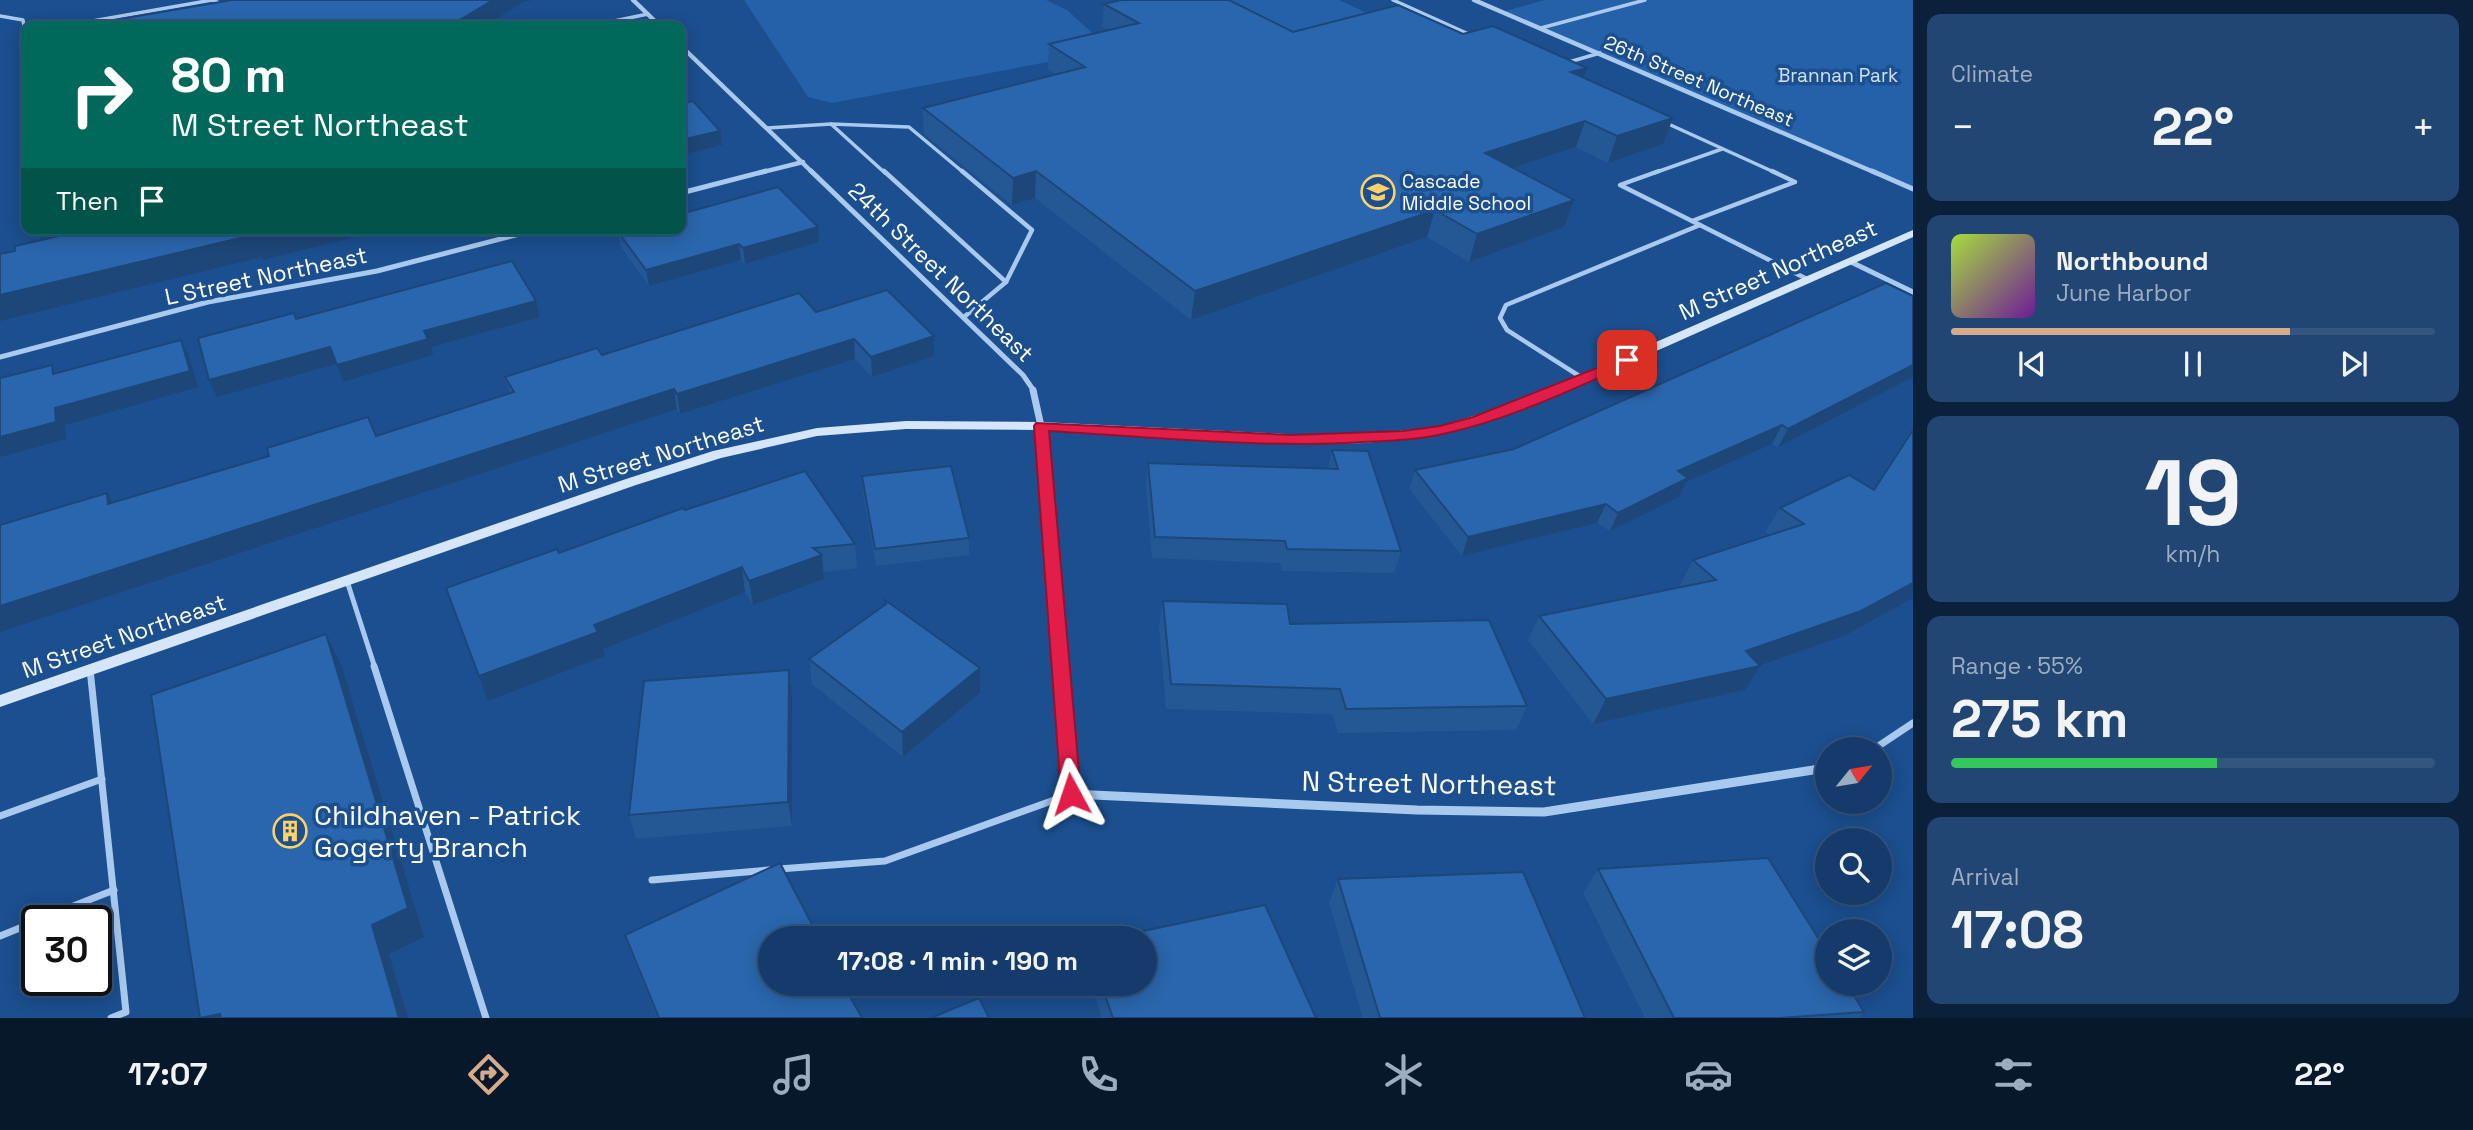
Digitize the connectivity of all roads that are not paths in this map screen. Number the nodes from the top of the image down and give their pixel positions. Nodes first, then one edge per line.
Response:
1 (212, 0) edge
2 (633, 0) edge
3 (1393, 0) edge
4 (1474, 0) edge
5 (1645, 0) edge
6 (230, 7) edge
7 (648, 14) junction
8 (0, 16) edge
9 (23, 21) edge
10 (92, 21) edge
11 (614, 21) edge
12 (655, 21) edge
13 (1541, 28) junction
14 (1482, 40) edge
15 (686, 51) edge
16 (1600, 53) junction
17 (1567, 63) edge
18 (1659, 120) edge
19 (831, 124) junction
20 (767, 128) junction
21 (1722, 149) junction
22 (803, 162) junction
23 (1913, 189) edge
24 (686, 192) edge
25 (1692, 221) junction
26 (1700, 225) junction
27 (1913, 233) edge
28 (516, 235) edge
29 (1851, 262) junction
30 (1809, 280) junction
31 (1006, 282) junction
32 (1913, 292) edge
33 (964, 317) junction
34 (0, 357) edge
35 (1584, 380) junction
36 (1041, 426) junction
37 (346, 581) junction
38 (90, 670) junction
39 (0, 701) edge
40 (1913, 723) edge
41 (1892, 737) edge
42 (1815, 770) edge
43 (102, 779) junction
44 (1071, 794) junction
45 (0, 816) edge
46 (652, 880) dead end
47 (114, 890) junction
48 (77, 905) edge
49 (21, 927) edge
50 (0, 936) edge
51 (111, 1018) edge
52 (486, 1018) edge

1 - 6 lane
1 - 10 lane
2 - 7 street
3 - 14 lane
4 - 13 street, 26th Street Northeast
5 - 13 lane
7 - 11 lane
7 - 12 street
8 - 9 lane
13 - 16 street, 26th Street Northeast
15 - 20 street, 24th Street Northeast
16 - 17 lane
16 - 23 street, 26th Street Northeast
18 - 21 lane
19 - 20 lane
19 - 31 lane
19 - 31 lane
20 - 22 street, 24th Street Northeast
21 - 25 lane
21 - 25 lane
22 - 24 street
22 - 33 street, 24th Street Northeast
25 - 26 lane
26 - 30 lane
26 - 35 lane
27 - 29 street, M Street Northeast
28 - 34 street, L Street Northeast
29 - 30 street, M Street Northeast
29 - 32 street
30 - 35 street, M Street Northeast
31 - 33 lane
33 - 36 street, 24th Street Northeast
35 - 36 street, M Street Northeast
36 - 37 street, M Street Northeast
36 - 44 street, 24th Street Northeast
37 - 38 street, M Street Northeast
37 - 52 lane
38 - 39 street, M Street Northeast
38 - 43 lane
40 - 41 lane
42 - 44 street, N Street Northeast
43 - 45 lane
43 - 47 lane
44 - 46 lane
47 - 48 lane
47 - 51 lane
49 - 50 lane

